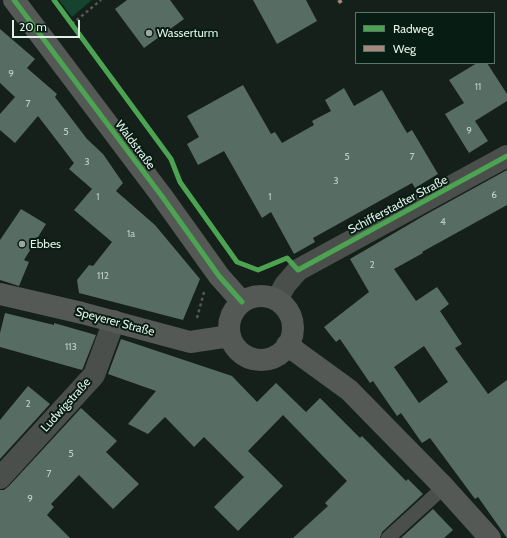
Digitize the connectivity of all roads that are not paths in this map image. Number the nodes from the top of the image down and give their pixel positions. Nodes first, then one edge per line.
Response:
1 (14, 0) edge
2 (507, 156) edge
3 (0, 294) edge
4 (277, 300) junction
5 (242, 302) junction
6 (114, 321) junction
7 (230, 336) junction
8 (288, 346) junction
9 (0, 478) edge
10 (444, 487) junction
11 (388, 538) edge
12 (490, 538) edge

1 - 5 main road, Waldstraße
2 - 4 street, Schifferstadter Straße
3 - 6 main road, Speyerer Straße
4 - 5 main road
4 - 8 main road
5 - 7 main road
6 - 7 main road, Speyerer Straße
6 - 9 street, Ludwigstraße
7 - 8 main road
8 - 10 main road
10 - 11 lane
10 - 12 main road

